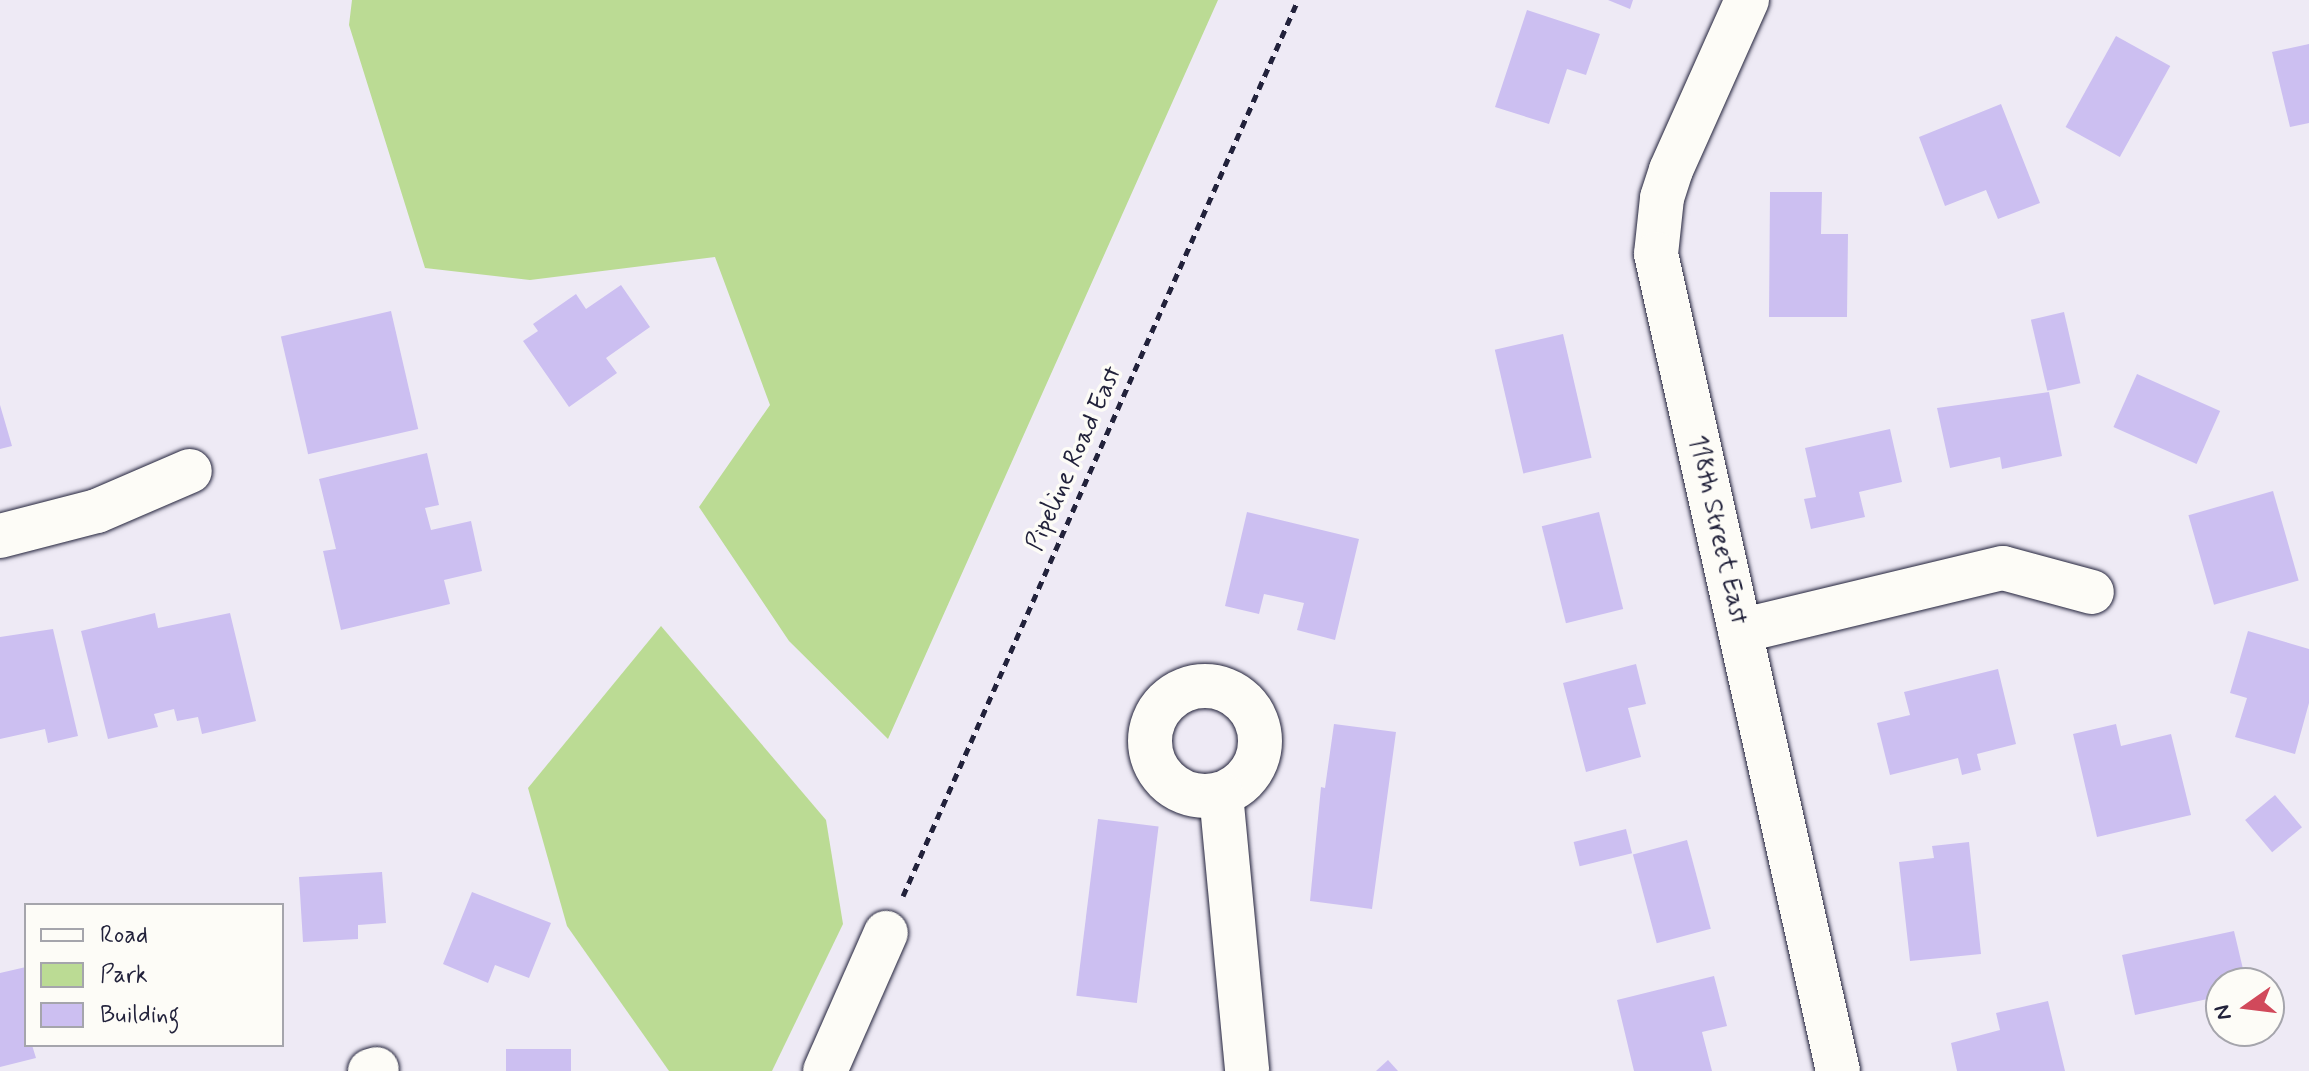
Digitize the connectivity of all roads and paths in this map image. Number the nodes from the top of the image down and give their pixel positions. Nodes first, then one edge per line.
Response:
1 (1298, 0) edge
2 (1747, 0) edge
3 (190, 471) dead end
4 (0, 536) edge
5 (2092, 592) dead end
6 (1740, 631) junction
7 (1221, 794) dead end
8 (886, 933) joint
9 (825, 1071) edge
10 (1247, 1071) edge
11 (1838, 1071) edge

1 - 8 path, Pipeline Road East
2 - 6 street, 118th Street East
3 - 4 street
5 - 6 street
6 - 11 street, 118th Street East
7 - 10 street
8 - 9 street

